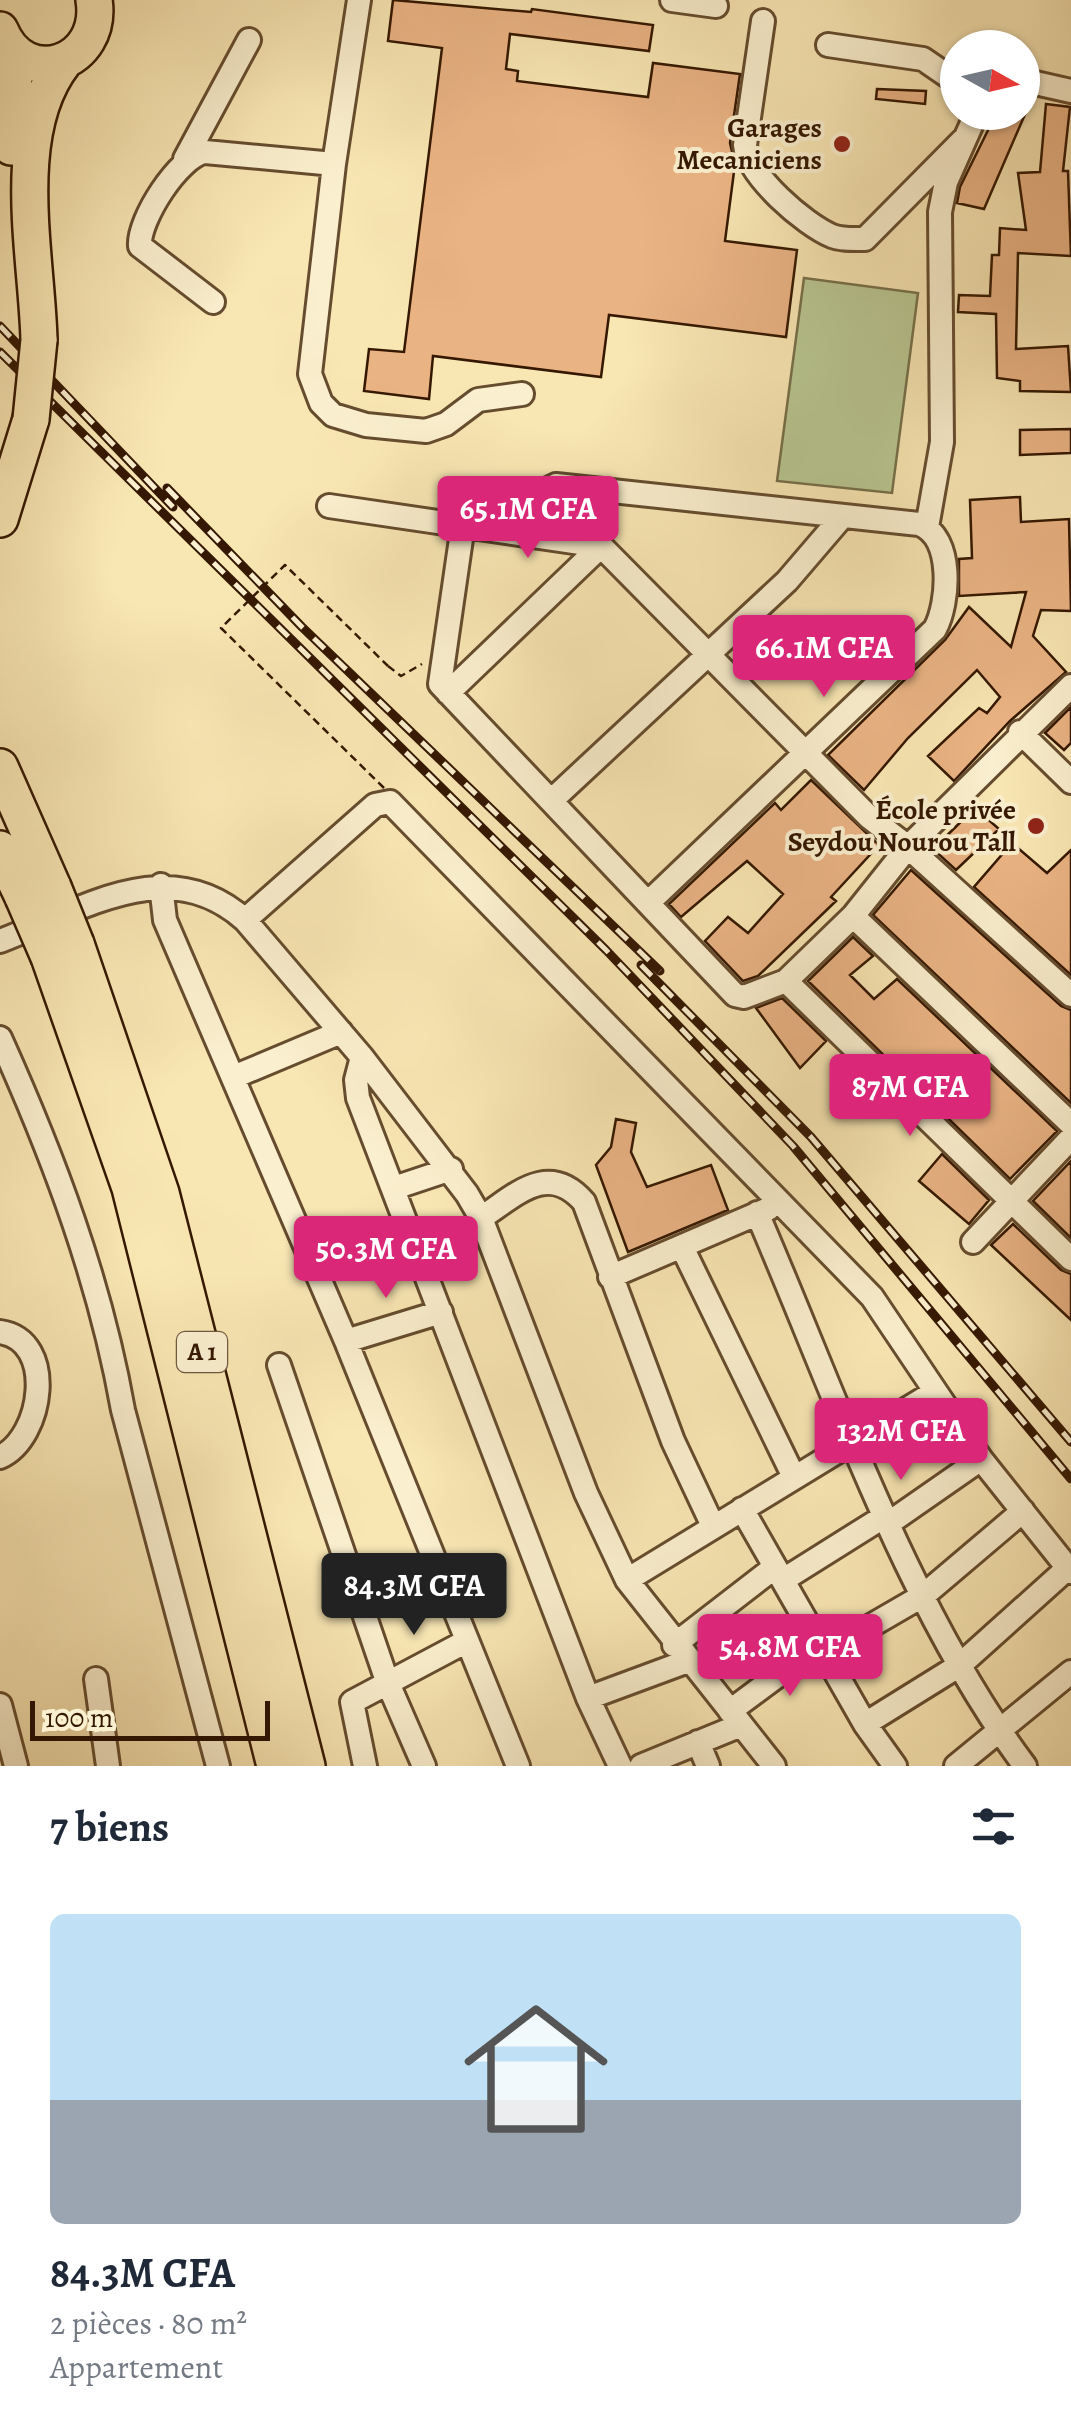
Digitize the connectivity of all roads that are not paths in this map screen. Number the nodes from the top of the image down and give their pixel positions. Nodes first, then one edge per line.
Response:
1 (94, 0) edge
2 (359, 0) edge
3 (672, 0) edge
4 (716, 6) dead end
5 (763, 21) dead end
6 (250, 40) dead end
7 (8, 42) edge
8 (828, 45) dead end
9 (64, 62) junction
10 (940, 71) edge
11 (1040, 84) edge
12 (1071, 91) edge
13 (968, 130) edge
14 (962, 141) junction
15 (185, 159) junction
16 (334, 164) junction
17 (212, 302) dead end
18 (28, 331) junction
19 (522, 394) dead end
20 (21, 410) junction
21 (0, 455) edge
22 (329, 506) dead end
23 (841, 518) junction
24 (0, 519) edge
25 (463, 525) junction
26 (927, 527) junction
27 (526, 534) junction
28 (601, 546) junction
29 (708, 655) junction
30 (1071, 686) edge
31 (448, 693) junction
32 (1020, 732) junction
33 (805, 755) junction
34 (0, 767) edge
35 (1071, 782) edge
36 (552, 800) junction
37 (908, 846) junction
38 (0, 849) edge
39 (161, 885) junction
40 (38, 892) junction
41 (650, 901) junction
42 (853, 916) junction
43 (245, 920) junction
44 (0, 941) edge
45 (62, 950) junction
46 (786, 982) junction
47 (1071, 995) edge
48 (341, 1032) junction
49 (0, 1038) edge
50 (362, 1058) junction
51 (236, 1076) junction
52 (1071, 1124) edge
53 (1071, 1138) edge
54 (451, 1169) junction
55 (394, 1188) junction
56 (1012, 1201) junction
57 (782, 1202) junction
58 (758, 1214) junction
59 (481, 1218) junction
60 (973, 1242) dead end
61 (682, 1247) junction
62 (1071, 1259) edge
63 (610, 1277) junction
64 (441, 1312) junction
65 (0, 1332) edge
66 (346, 1341) junction
67 (279, 1366) dead end
68 (934, 1392) junction
69 (855, 1440) junction
70 (0, 1457) edge
71 (981, 1459) junction
72 (794, 1477) junction
73 (742, 1509) junction
74 (1023, 1511) junction
75 (887, 1519) junction
76 (713, 1526) junction
77 (1069, 1570) edge
78 (779, 1574) junction
79 (626, 1580) junction
80 (924, 1595) junction
81 (465, 1642) junction
82 (822, 1649) junction
83 (681, 1653) junction
84 (960, 1665) junction
85 (1071, 1672) edge
86 (96, 1679) dead end
87 (387, 1681) junction
88 (588, 1698) junction
89 (0, 1705) edge
90 (736, 1718) junction
91 (865, 1724) junction
92 (1000, 1733) junction
93 (698, 1742) junction
94 (16, 1766) edge
95 (108, 1766) edge
96 (218, 1766) edge
97 (275, 1766) edge
98 (307, 1766) edge
99 (365, 1766) edge
100 (424, 1766) edge
101 (518, 1766) edge
102 (620, 1766) edge
103 (641, 1766) edge
104 (708, 1766) edge
105 (774, 1766) edge
106 (895, 1766) edge
107 (956, 1766) edge
108 (1025, 1766) edge

1 - 9 highway
2 - 16 street
3 - 4 street
5 - 14 street
6 - 15 street
7 - 9 highway
7 - 18 highway
8 - 10 street
9 - 18 highway
11 - 12 street
13 - 14 street
14 - 26 street
15 - 16 street
15 - 17 street
16 - 19 street
18 - 20 highway, bridge
20 - 21 highway
20 - 24 highway
22 - 25 street
23 - 26 street
23 - 27 street
23 - 29 street
25 - 27 street
25 - 31 street
26 - 33 street
27 - 28 street
28 - 29 street
28 - 31 street
29 - 33 street
29 - 36 street
30 - 32 street
31 - 36 street
32 - 35 street
32 - 37 street
33 - 37 street
33 - 41 street
34 - 40 highway, A 1
36 - 41 street
37 - 42 street
37 - 47 street
38 - 40 highway, A 1
39 - 43 street
39 - 44 street
39 - 51 street
40 - 45 highway, A 1, bridge
41 - 46 street
42 - 46 street
42 - 52 street
43 - 48 street
43 - 57 street
45 - 97 highway, A 1
45 - 98 highway, A 1
46 - 56 street
48 - 50 street
48 - 51 street
49 - 96 street
50 - 54 street
50 - 55 street
51 - 66 street
53 - 56 street
54 - 55 street
54 - 59 street
55 - 64 street
56 - 60 street
56 - 62 street
57 - 58 street
57 - 68 street
58 - 61 street
58 - 69 street
59 - 63 street
59 - 79 street
61 - 63 street
61 - 72 street
63 - 76 street
64 - 66 street
64 - 88 street
65 - 70 street
66 - 81 street
67 - 87 street
68 - 69 street
68 - 71 street
69 - 72 street
69 - 75 street
71 - 74 street
71 - 75 street
72 - 73 street
73 - 76 street
73 - 78 street
74 - 77 street
74 - 80 street
75 - 78 street
75 - 80 street
76 - 79 street
77 - 84 street
78 - 82 street
78 - 83 street
79 - 83 street
80 - 82 street
80 - 84 street
81 - 87 street
81 - 101 street
82 - 90 street
82 - 91 street
83 - 88 street
83 - 90 street
84 - 91 street
84 - 92 street
85 - 92 street
86 - 95 street
87 - 99 street
87 - 100 street
88 - 102 street
89 - 94 street
90 - 93 street
90 - 105 street
91 - 106 street
92 - 107 street
92 - 108 street
93 - 103 street
93 - 104 street

